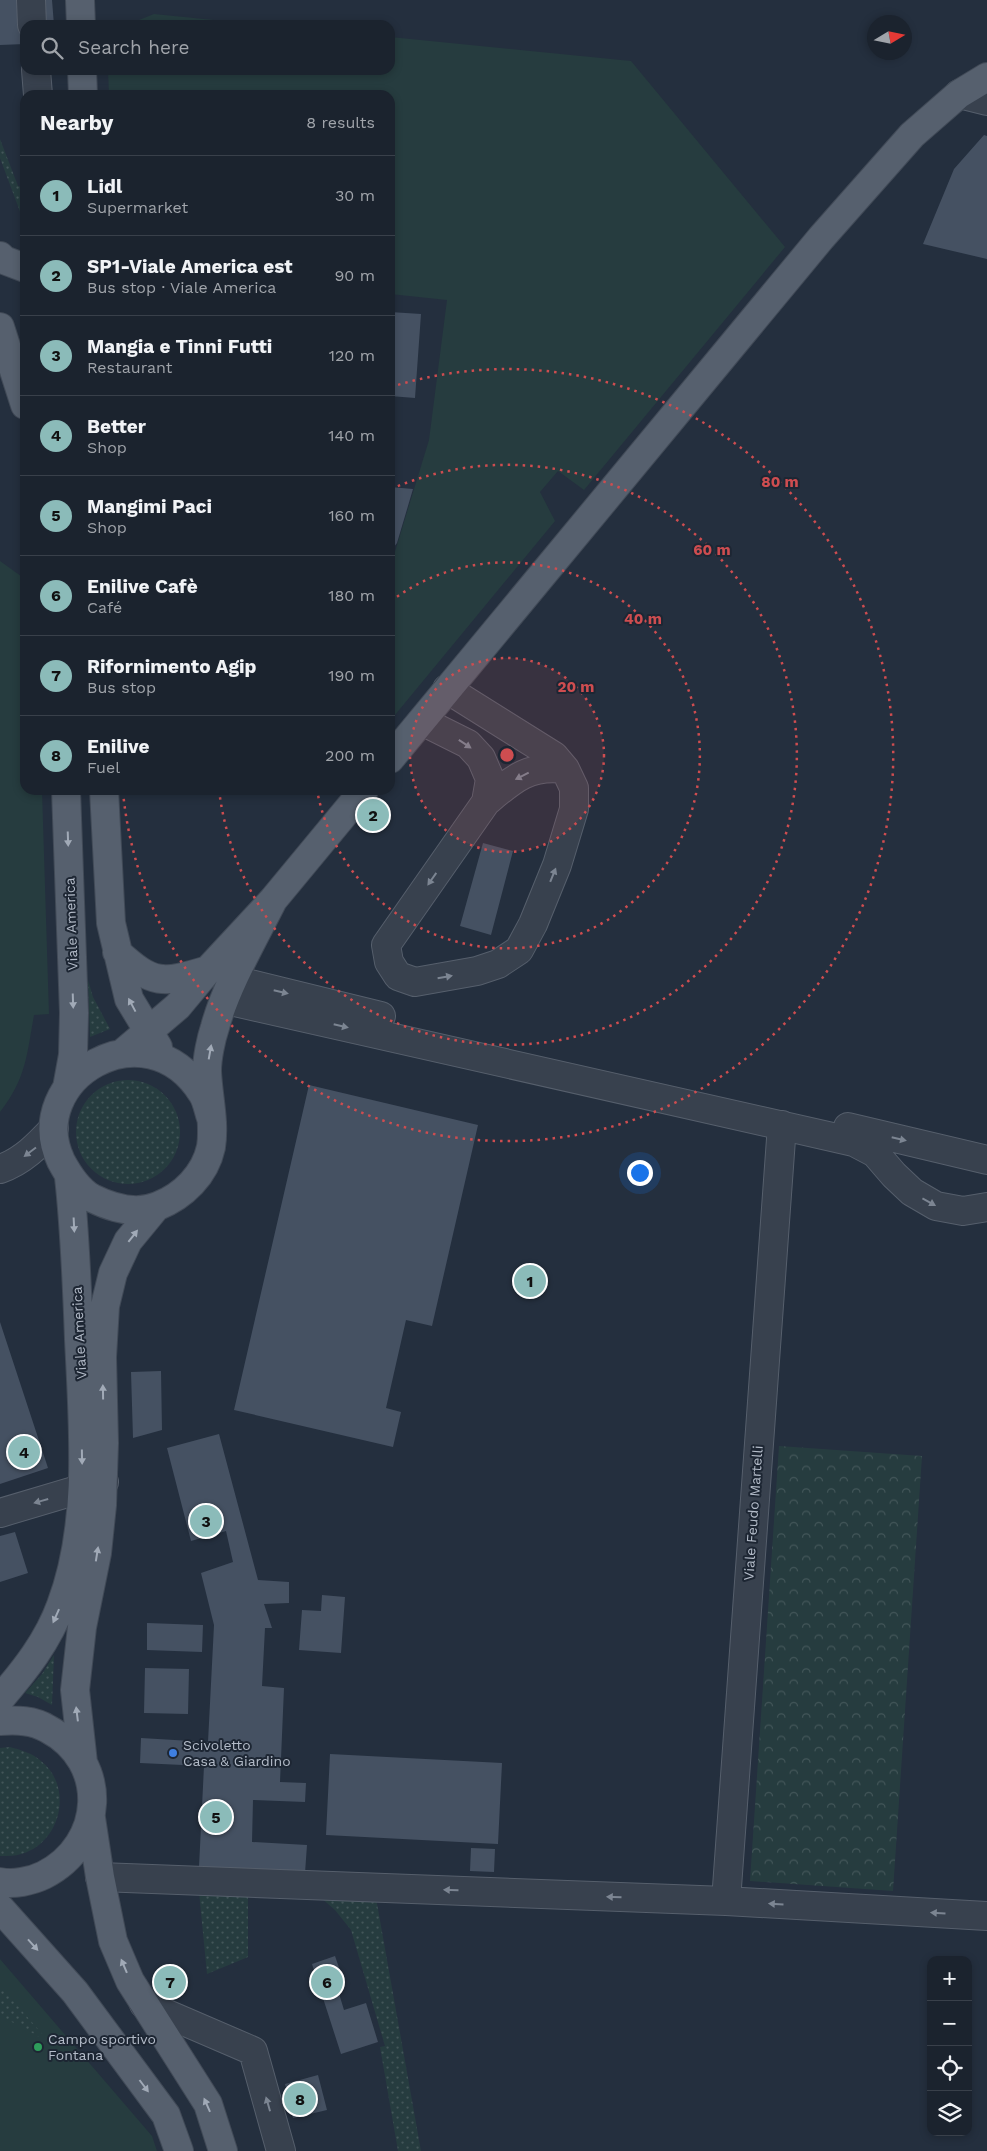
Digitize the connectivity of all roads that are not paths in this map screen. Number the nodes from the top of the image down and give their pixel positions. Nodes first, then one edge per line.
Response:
1 (31, 0) edge
2 (80, 0) edge
3 (32, 20) edge
4 (81, 20) edge
5 (36, 75) edge
6 (82, 75) edge
7 (987, 78) edge
8 (38, 90) edge
9 (83, 90) edge
10 (959, 94) junction
11 (987, 101) edge
12 (0, 256) edge
13 (20, 266) edge
14 (0, 327) edge
15 (20, 389) edge
16 (447, 689) junction
17 (422, 721) junction
18 (395, 753) edge
19 (565, 769) junction
20 (66, 795) edge
21 (104, 795) edge
22 (360, 795) edge
23 (486, 802) junction
24 (273, 900) junction
25 (117, 952) junction
26 (208, 970) junction
27 (230, 990) junction
28 (148, 1033) junction
29 (124, 1052) junction
30 (168, 1060) junction
31 (68, 1088) junction
32 (211, 1118) junction
33 (782, 1125) junction
34 (54, 1128) junction
35 (987, 1160) edge
36 (0, 1169) edge
37 (69, 1177) junction
38 (156, 1207) junction
39 (987, 1207) edge
40 (93, 1485) junction
41 (0, 1513) edge
42 (0, 1699) edge
43 (0, 1721) edge
44 (83, 1763) junction
45 (91, 1818) junction
46 (100, 1877) junction
47 (0, 1882) edge
48 (726, 1901) junction
49 (0, 1908) edge
50 (987, 1916) edge
51 (144, 2004) junction
52 (179, 2151) edge
53 (223, 2151) edge
54 (281, 2151) edge

1 - 3 street
2 - 4 main road
5 - 8 street
6 - 9 main road
7 - 10 main road
10 - 11 street
10 - 16 main road
12 - 13 main road
14 - 15 main road
16 - 17 main road
16 - 19 street
17 - 18 main road
17 -> 23 street
19 -> 23 street
23 -> 19 street
20 -> 31 main road, Viale America
21 - 25 main road
22 - 24 main road
24 - 26 main road
24 - 27 main road
25 - 26 main road
28 -> 25 main road
26 - 28 main road
32 -> 27 main road
27 -> 33 street
27 -> 35 street
28 - 29 main road
28 - 30 main road
29 - 30 main road
29 - 31 main road
30 - 32 main road
31 - 34 main road
32 - 38 main road
33 -> 39 street
33 - 48 street, Viale Feudo Martelli
34 -> 36 street
34 - 37 main road
37 - 38 main road
37 -> 40 main road, Viale America
40 -> 38 main road, Viale America
40 -> 41 street
40 -> 42 main road, Viale America
44 -> 40 main road, Viale America
43 - 44 main road
44 - 45 main road
45 - 46 main road
45 - 47 main road
48 -> 46 street
51 -> 46 main road
50 -> 48 street
49 -> 52 main road
53 -> 51 main road
54 -> 51 street

